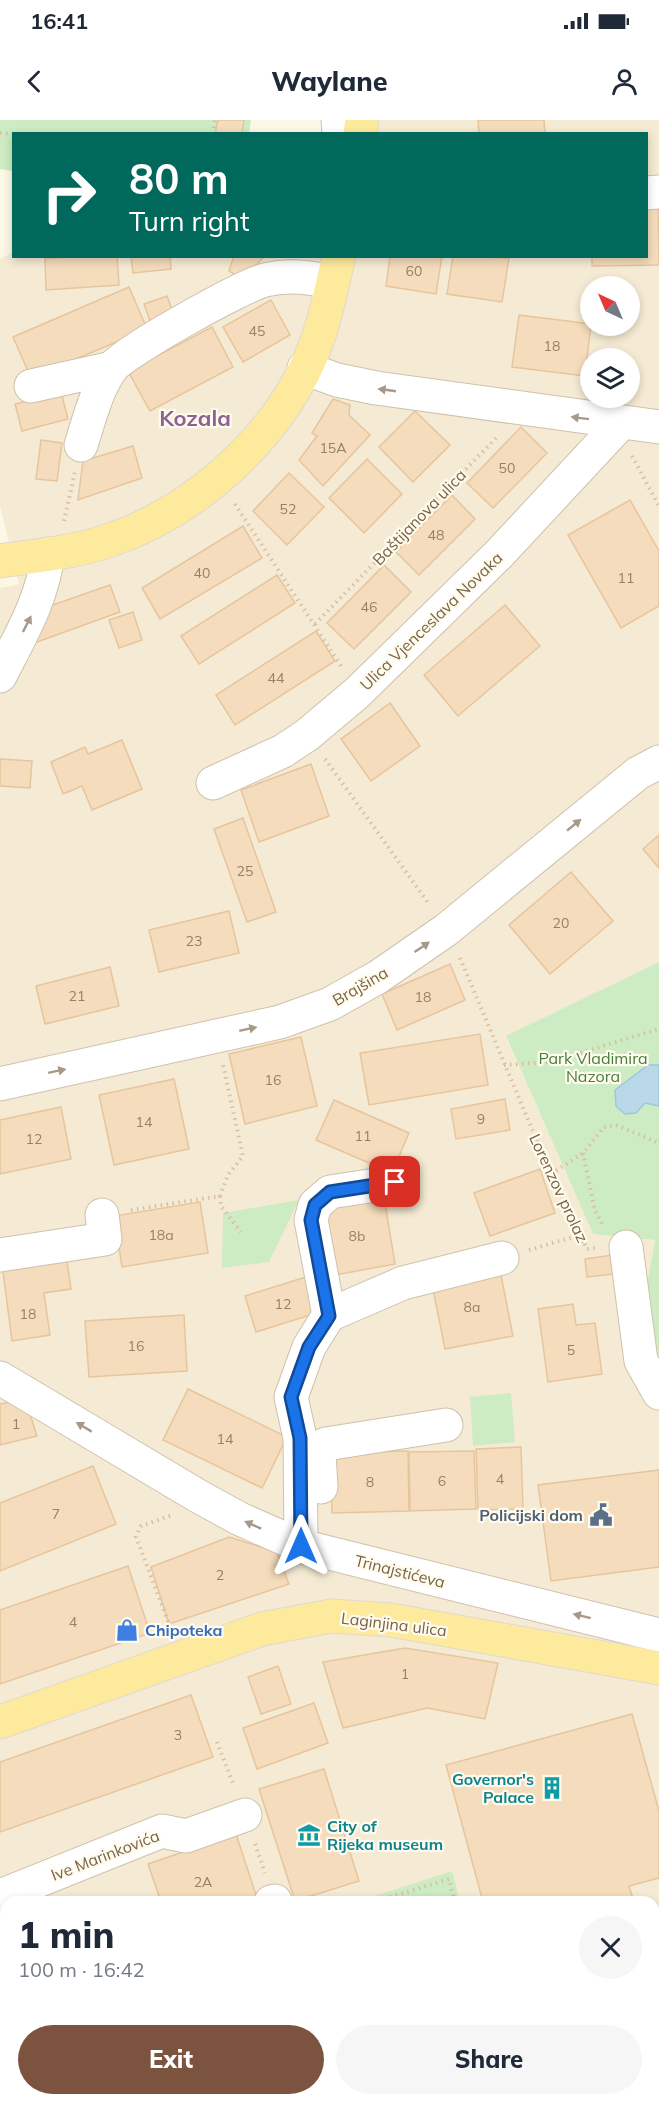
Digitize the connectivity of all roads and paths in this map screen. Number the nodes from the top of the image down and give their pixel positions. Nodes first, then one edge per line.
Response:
1 (336, 269) edge
2 (112, 368) junction
3 (304, 368) junction
4 (31, 386) dead end
5 (523, 410) junction
6 (621, 423) junction
7 (659, 428) edge
8 (81, 445) dead end
9 (632, 455) dead end
10 (73, 481) dead end
11 (233, 501) dead end
12 (659, 506) edge
13 (65, 515) dead end
14 (48, 554) junction
15 (0, 561) edge
16 (315, 624) junction
17 (0, 676) edge
18 (357, 693) junction
19 (325, 758) dead end
20 (659, 762) edge
21 (213, 783) dead end
22 (433, 909) dead end
23 (457, 951) dead end
24 (659, 1029) edge
25 (223, 1064) dead end
26 (504, 1065) junction
27 (0, 1084) edge
28 (659, 1143) edge
29 (583, 1153) junction
30 (551, 1174) junction
31 (395, 1182) dead end
32 (220, 1196) junction
33 (102, 1215) joint
34 (241, 1232) dead end
35 (584, 1241) junction
36 (618, 1247) junction
37 (0, 1255) edge
38 (502, 1257) joint
39 (329, 1316) junction
40 (6, 1386) edge
41 (659, 1393) edge
42 (446, 1425) dead end
43 (177, 1514) dead end
44 (301, 1532) junction
45 (171, 1629) dead end
46 (649, 1633) edge
47 (659, 1668) edge
48 (0, 1722) edge
49 (245, 1815) dead end
50 (0, 1896) edge
51 (399, 1896) edge
52 (453, 1896) edge

1 - 2 street
1 - 3 main road
2 - 4 street
2 - 8 street
5 -> 3 street
3 - 14 main road
6 -> 5 street
5 - 16 path, Baštijanova ulica
6 - 7 street
6 - 18 street, Ulica Vjenceslava Novaka
9 - 12 path
10 - 13 path
11 - 16 path
14 - 15 main road
17 -> 14 street
16 - 18 path
18 - 21 street, Ulica Vjenceslava Novaka
19 - 22 path
27 -> 20 street, Brajšina
23 - 26 path, Lorenzov prolaz
24 - 26 path
25 - 32 path
26 - 30 path, Lorenzov prolaz
28 - 29 path
29 - 30 path
29 - 36 path
30 - 35 path, Lorenzov prolaz
31 - 39 street
32 - 33 path
32 - 34 path
33 - 37 street
35 - 36 path, Lorenzov prolaz
35 - 38 path
36 - 41 street
38 - 39 street
39 - 44 street
44 -> 40 street, Trinajstićeva
42 - 44 street
43 - 45 path
46 -> 44 street, Trinajstićeva
47 - 48 main road, Laginjina ulica
49 - 50 street, Ive Marinkovića
51 - 52 path

